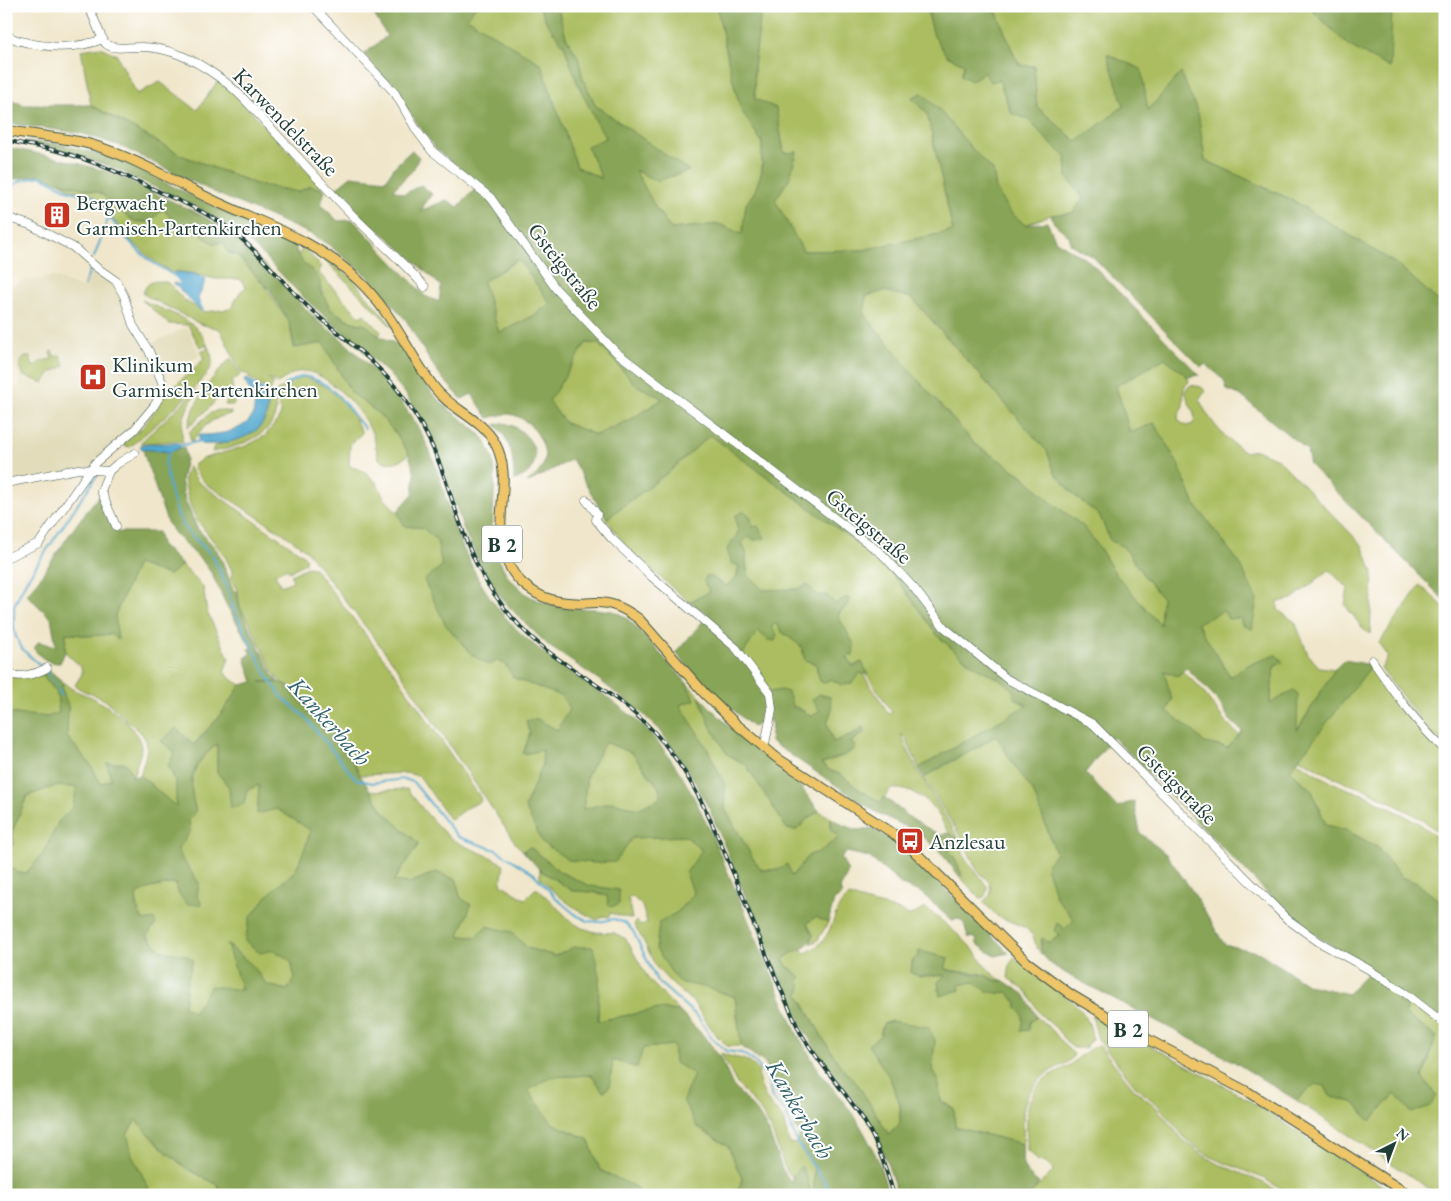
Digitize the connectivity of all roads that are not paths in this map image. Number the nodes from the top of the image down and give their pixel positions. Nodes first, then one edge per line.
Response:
1 (88, 6) edge
2 (313, 6) edge
3 (6, 36) edge
4 (103, 39) junction
5 (6, 130) edge
6 (6, 217) edge
7 (424, 287) dead end
8 (134, 453) dead end
9 (92, 470) junction
10 (107, 471) junction
11 (6, 483) edge
12 (586, 500) dead end
13 (116, 526) dead end
14 (6, 558) edge
15 (1372, 660) dead end
16 (45, 669) dead end
17 (6, 672) edge
18 (764, 748) junction
19 (1445, 750) edge
20 (1445, 1024) edge
21 (1409, 1195) edge

1 - 4 street
2 - 20 street, Gsteigstraße
3 - 4 street
4 - 7 street, Karwendelstraße
5 - 18 main road, B 2
6 - 9 street
8 - 10 street
9 - 10 street
9 - 11 street
9 - 14 street
10 - 13 street
12 - 18 street
15 - 19 street
16 - 17 street
18 - 21 main road, B 2

